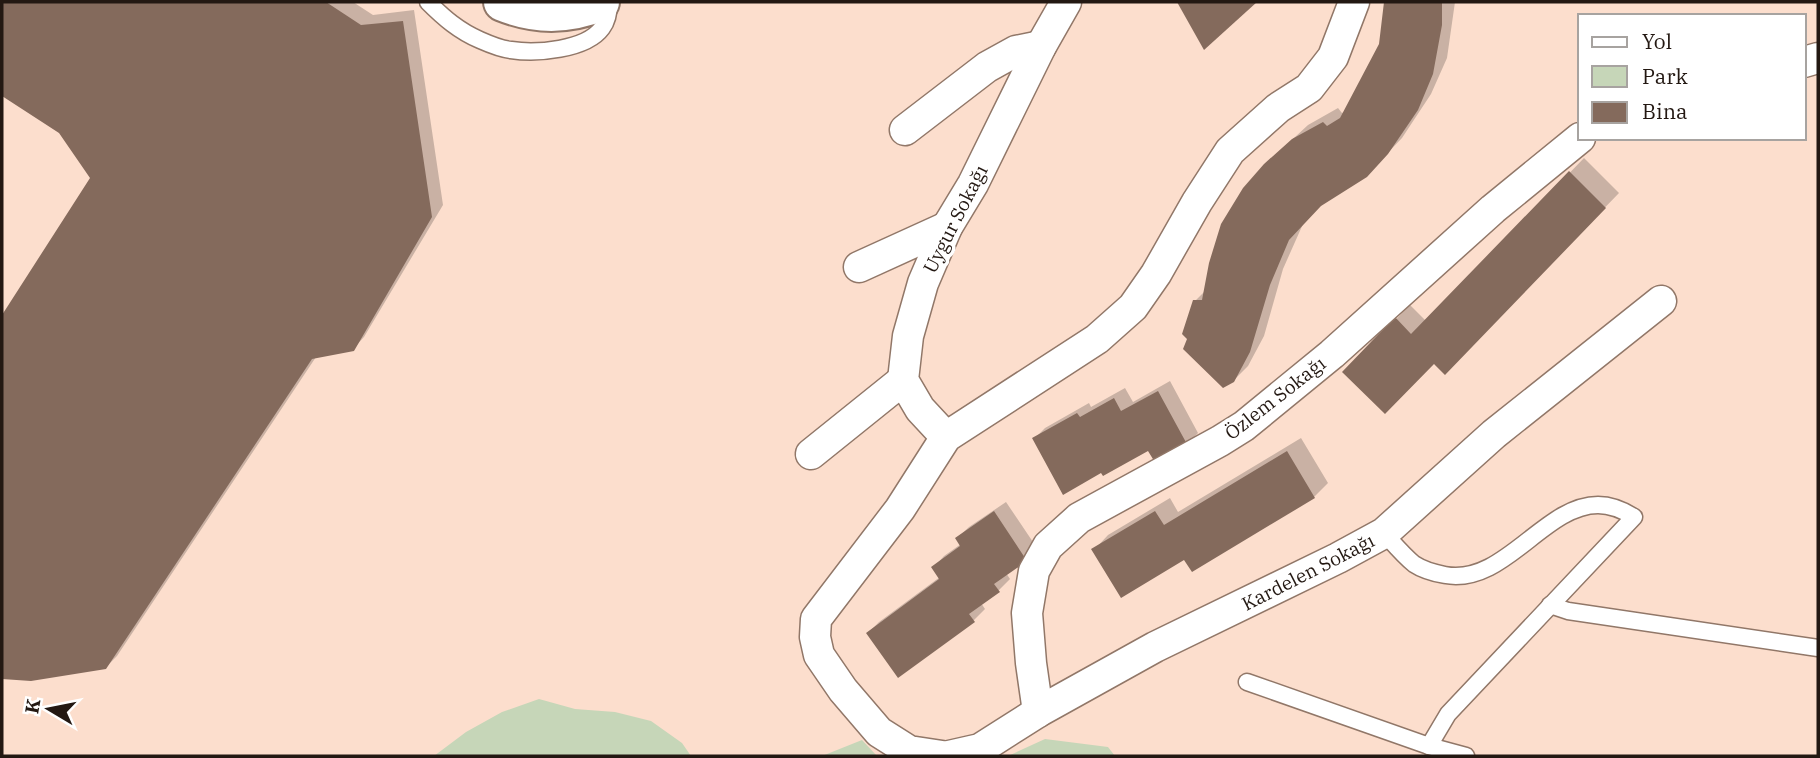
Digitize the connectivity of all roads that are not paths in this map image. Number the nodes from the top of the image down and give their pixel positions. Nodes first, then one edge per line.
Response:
1 (428, 2) edge
2 (600, 2) edge
3 (609, 2) edge
4 (1066, 2) edge
5 (1353, 2) edge
6 (529, 5) edge
7 (1041, 46) junction
8 (905, 130) dead end
9 (1578, 140) edge
10 (947, 227) junction
11 (859, 267) dead end
12 (1661, 300) dead end
13 (903, 380) junction
14 (946, 437) junction
15 (811, 454) dead end
16 (1384, 533) junction
17 (1550, 605) junction
18 (1818, 649) edge
19 (1247, 682) dead end
20 (1038, 712) junction
21 (1429, 746) junction
22 (942, 756) edge
23 (949, 756) edge
24 (1466, 756) edge

1 - 3 lane
2 - 6 main road
4 - 7 street, Uygur Sokağı
5 - 14 street
7 - 8 street
7 - 10 street, Uygur Sokağı
9 - 20 street, Özlem Sokağı
10 - 11 street
10 - 13 street, Uygur Sokağı
12 - 16 street, Kardelen Sokağı
13 - 14 street
13 - 15 street
14 - 22 street
16 - 17 lane
16 - 20 street, Kardelen Sokağı
17 - 18 lane
17 - 21 lane
19 - 21 lane
20 - 23 street, Kardelen Sokağı
21 - 24 lane

